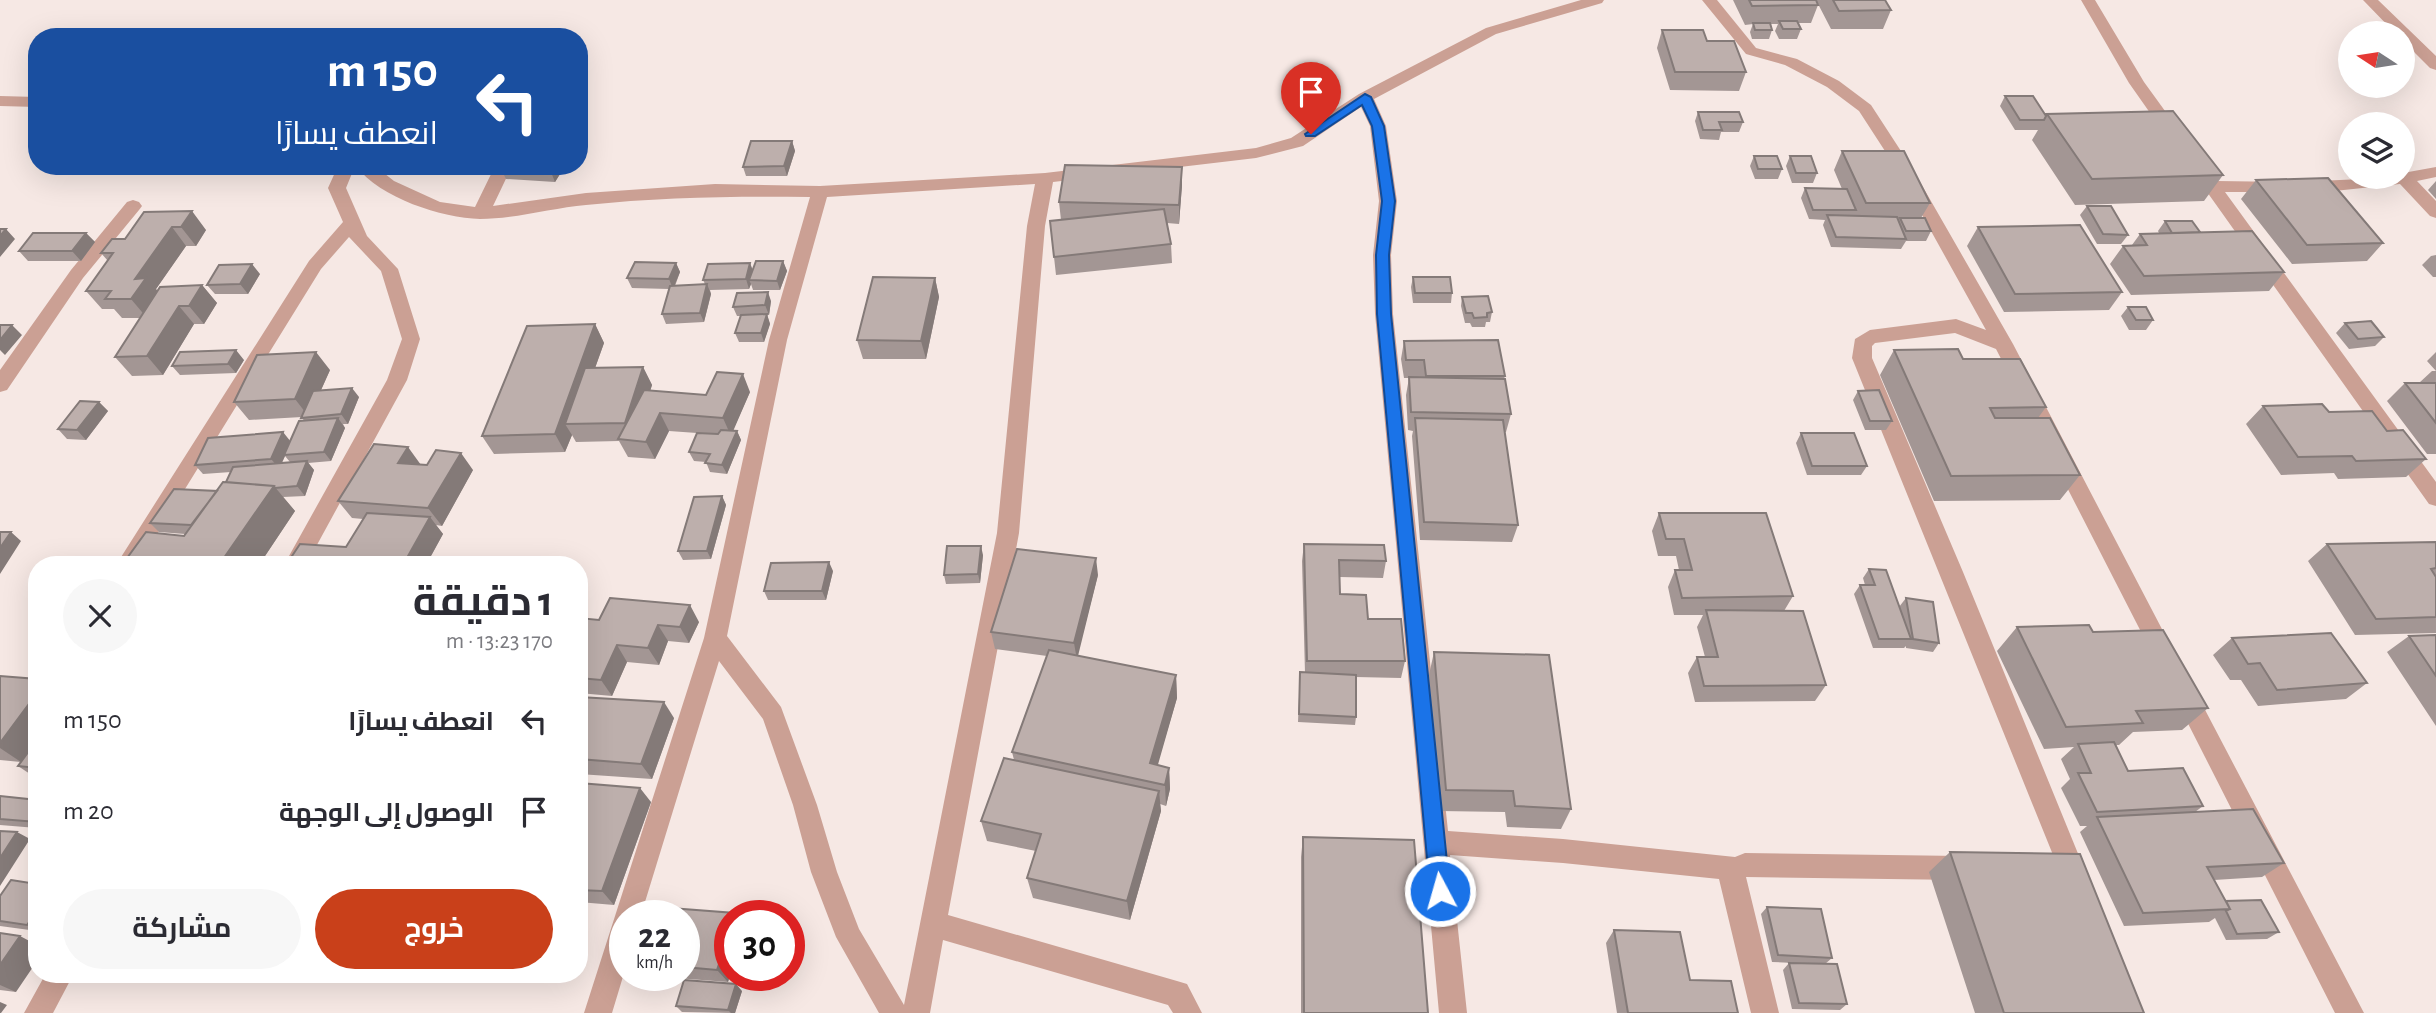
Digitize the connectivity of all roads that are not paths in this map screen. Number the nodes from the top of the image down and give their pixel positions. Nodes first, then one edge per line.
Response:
1 (1597, 0) edge
2 (1709, 0) edge
3 (2088, 0) edge
4 (2370, 0) edge
5 (2436, 65) edge
6 (1365, 97) junction
7 (28, 103) edge
8 (4, 105) edge
9 (2436, 172) edge
10 (343, 175) edge
11 (375, 175) edge
12 (500, 175) edge
13 (2415, 177) edge
14 (1045, 178) junction
15 (2338, 184) edge
16 (2214, 186) junction
17 (2414, 189) edge
18 (820, 192) junction
19 (133, 206) dead end
20 (2436, 212) edge
21 (481, 213) junction
22 (352, 223) junction
23 (2003, 344) junction
24 (0, 384) edge
25 (2436, 498) edge
26 (133, 556) edge
27 (300, 556) edge
28 (715, 638) junction
29 (1435, 842) junction
30 (1736, 869) junction
31 (1990, 869) edge
32 (2045, 869) edge
33 (2072, 870) junction
34 (2081, 894) edge
35 (633, 900) edge
36 (933, 924) junction
37 (609, 978) edge
38 (55, 983) edge
39 (37, 1013) edge
40 (598, 1013) edge
41 (894, 1013) edge
42 (916, 1013) edge
43 (1188, 1013) edge
44 (1453, 1013) edge
45 (1765, 1013) edge
46 (2350, 1013) edge

1 - 6 street
2 - 23 street
3 - 16 street
4 - 5 street
6 - 14 street
6 - 29 street
7 - 8 street
9 - 13 street
10 - 22 street
11 - 21 street
12 - 21 street
14 - 18 street
14 - 36 street
15 - 16 street
16 - 25 street
17 - 20 street
18 - 21 street
18 - 28 street
19 - 24 street
22 - 26 street
22 - 27 street
23 - 33 street
23 - 46 street
28 - 35 street
28 - 41 street
29 - 30 street
29 - 44 street
30 - 31 street
30 - 45 street
32 - 33 street
33 - 34 street
36 - 42 street
36 - 43 street
37 - 40 street
38 - 39 street

